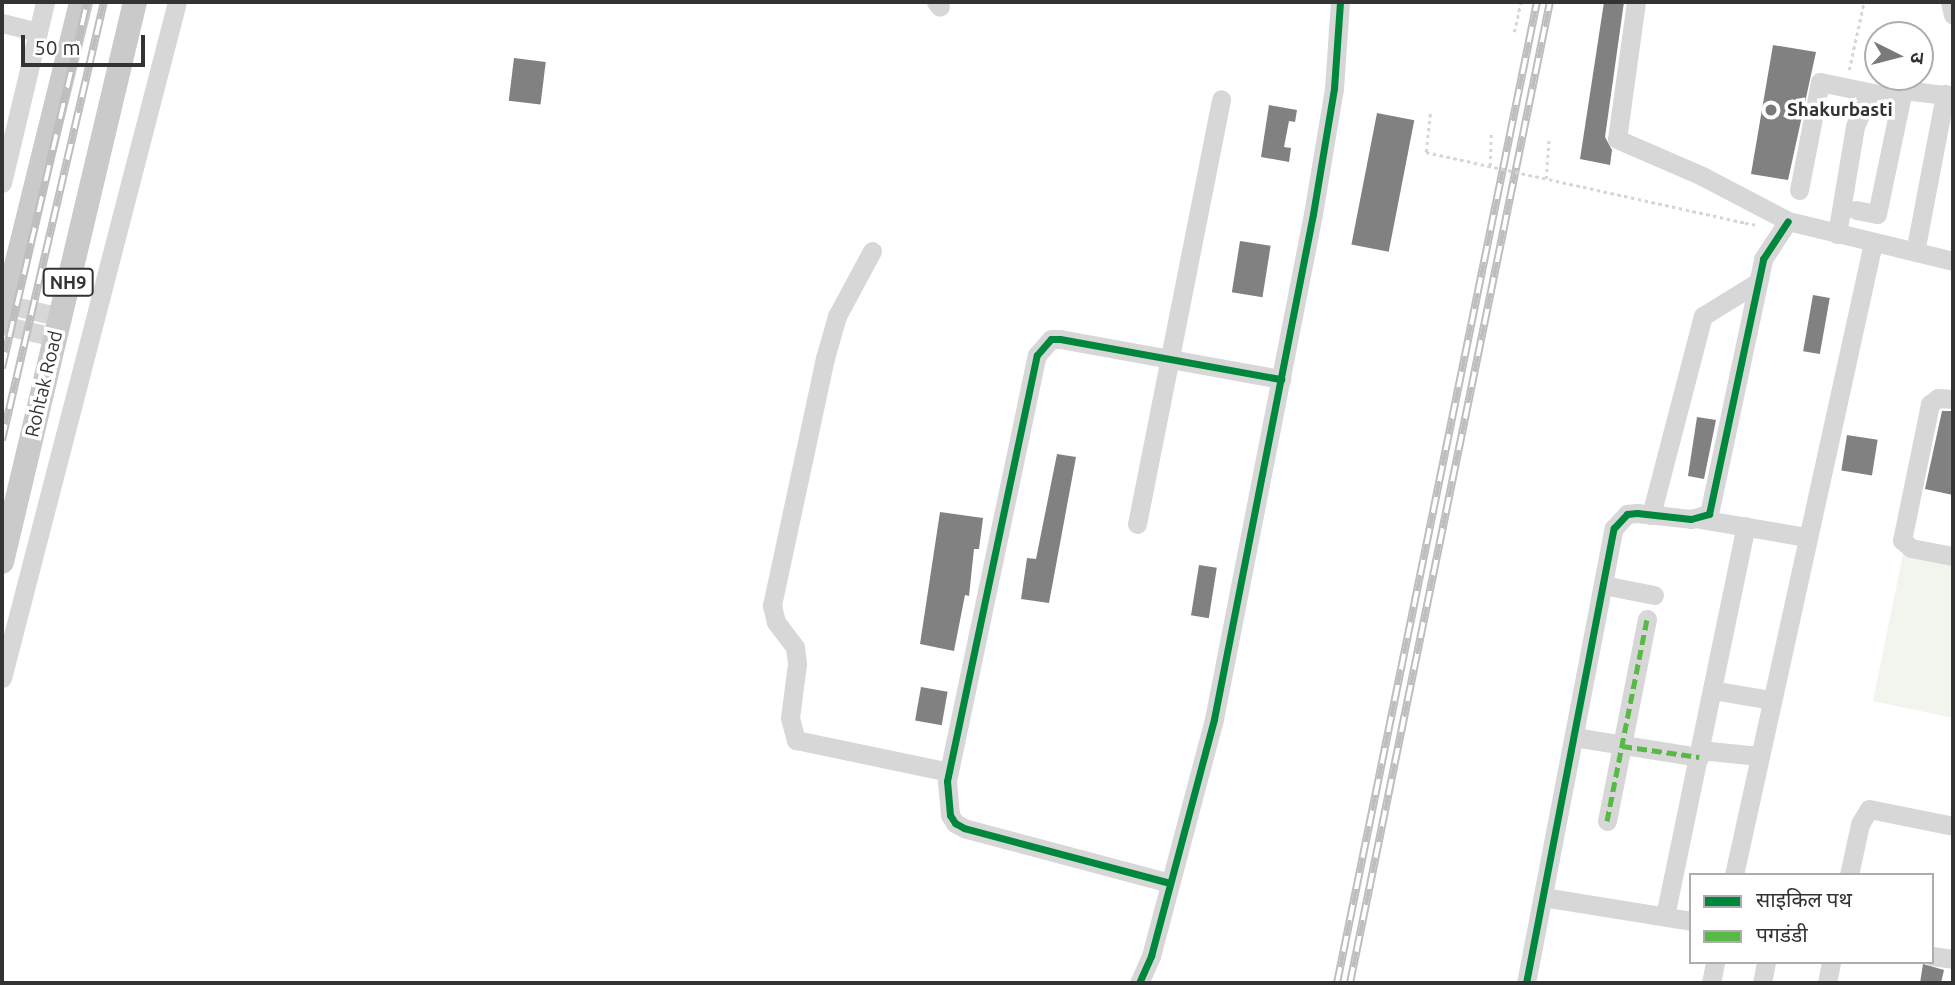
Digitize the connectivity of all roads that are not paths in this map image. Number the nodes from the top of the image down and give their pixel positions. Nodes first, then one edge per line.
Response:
1 (45, 2) edge
2 (81, 2) edge
3 (135, 2) edge
4 (177, 2) edge
5 (1340, 2) edge
6 (1636, 2) edge
7 (1950, 2) edge
8 (1953, 15) edge
9 (2, 23) edge
10 (38, 32) junction
11 (1899, 91) edge
12 (1903, 91) edge
13 (1912, 91) edge
14 (1882, 95) junction
15 (1949, 95) edge
16 (1221, 99) dead end
17 (2, 183) edge
18 (1799, 190) dead end
19 (1857, 210) dead end
20 (1788, 221) junction
21 (1838, 234) junction
22 (1873, 243) junction
23 (872, 251) dead end
24 (1915, 252) junction
25 (1953, 261) edge
26 (1758, 282) junction
27 (3, 314) edge
28 (58, 327) junction
29 (1168, 359) junction
30 (1281, 379) junction
31 (1953, 399) edge
32 (1651, 515) junction
33 (1700, 519) junction
34 (1137, 524) dead end
35 (1746, 526) junction
36 (1807, 537) junction
37 (1953, 556) edge
38 (2, 562) edge
39 (1603, 585) junction
40 (1654, 596) dead end
41 (1647, 619) dead end
42 (2, 678) edge
43 (1712, 690) junction
44 (1771, 701) junction
45 (1574, 737) junction
46 (1622, 746) junction
47 (1699, 753) junction
48 (1759, 756) junction
49 (948, 772) junction
50 (1606, 821) dead end
51 (1953, 826) edge
52 (1734, 873) edge
53 (1849, 873) edge
54 (1170, 883) junction
55 (1543, 897) junction
56 (1665, 916) junction
57 (1689, 920) edge
58 (1934, 956) edge
59 (1953, 959) edge
60 (1715, 964) edge
61 (1766, 964) edge
62 (1831, 964) edge
63 (1139, 983) edge
64 (1526, 983) edge
65 (1711, 983) edge
66 (1762, 983) edge
67 (1827, 983) edge

1 - 10 street
2 - 27 main road, NH9
3 - 28 main road, Rohtak Road / NH9
4 - 42 street
5 - 30 street
6 - 20 street
7 - 8 street
9 - 10 street
10 - 17 street
11 - 14 street
12 - 19 street
13 - 15 street
14 - 18 street
14 - 21 street
15 - 24 street
16 - 29 street
20 - 21 street
20 - 26 street
21 - 22 street
22 - 24 street
22 - 36 street
23 - 49 street
24 - 25 street
26 - 32 street
26 - 33 street
27 - 28 street
28 - 38 main road, Rohtak Road / NH9
29 - 30 street
29 - 34 street
29 - 49 street
30 - 54 street
31 - 37 street
32 - 33 street
32 - 39 street
33 - 35 street
35 - 36 street
35 - 43 street
36 - 44 street
39 - 40 street
39 - 45 street
41 - 46 street
43 - 44 street
43 - 47 street
44 - 48 street
45 - 46 street
45 - 55 street
46 - 47 street
46 - 50 street
47 - 48 street
47 - 56 street
48 - 52 street
49 - 54 street
51 - 53 street
54 - 63 street
55 - 56 street
55 - 64 street
56 - 57 street
58 - 59 street
60 - 65 street
61 - 66 street
62 - 67 street

